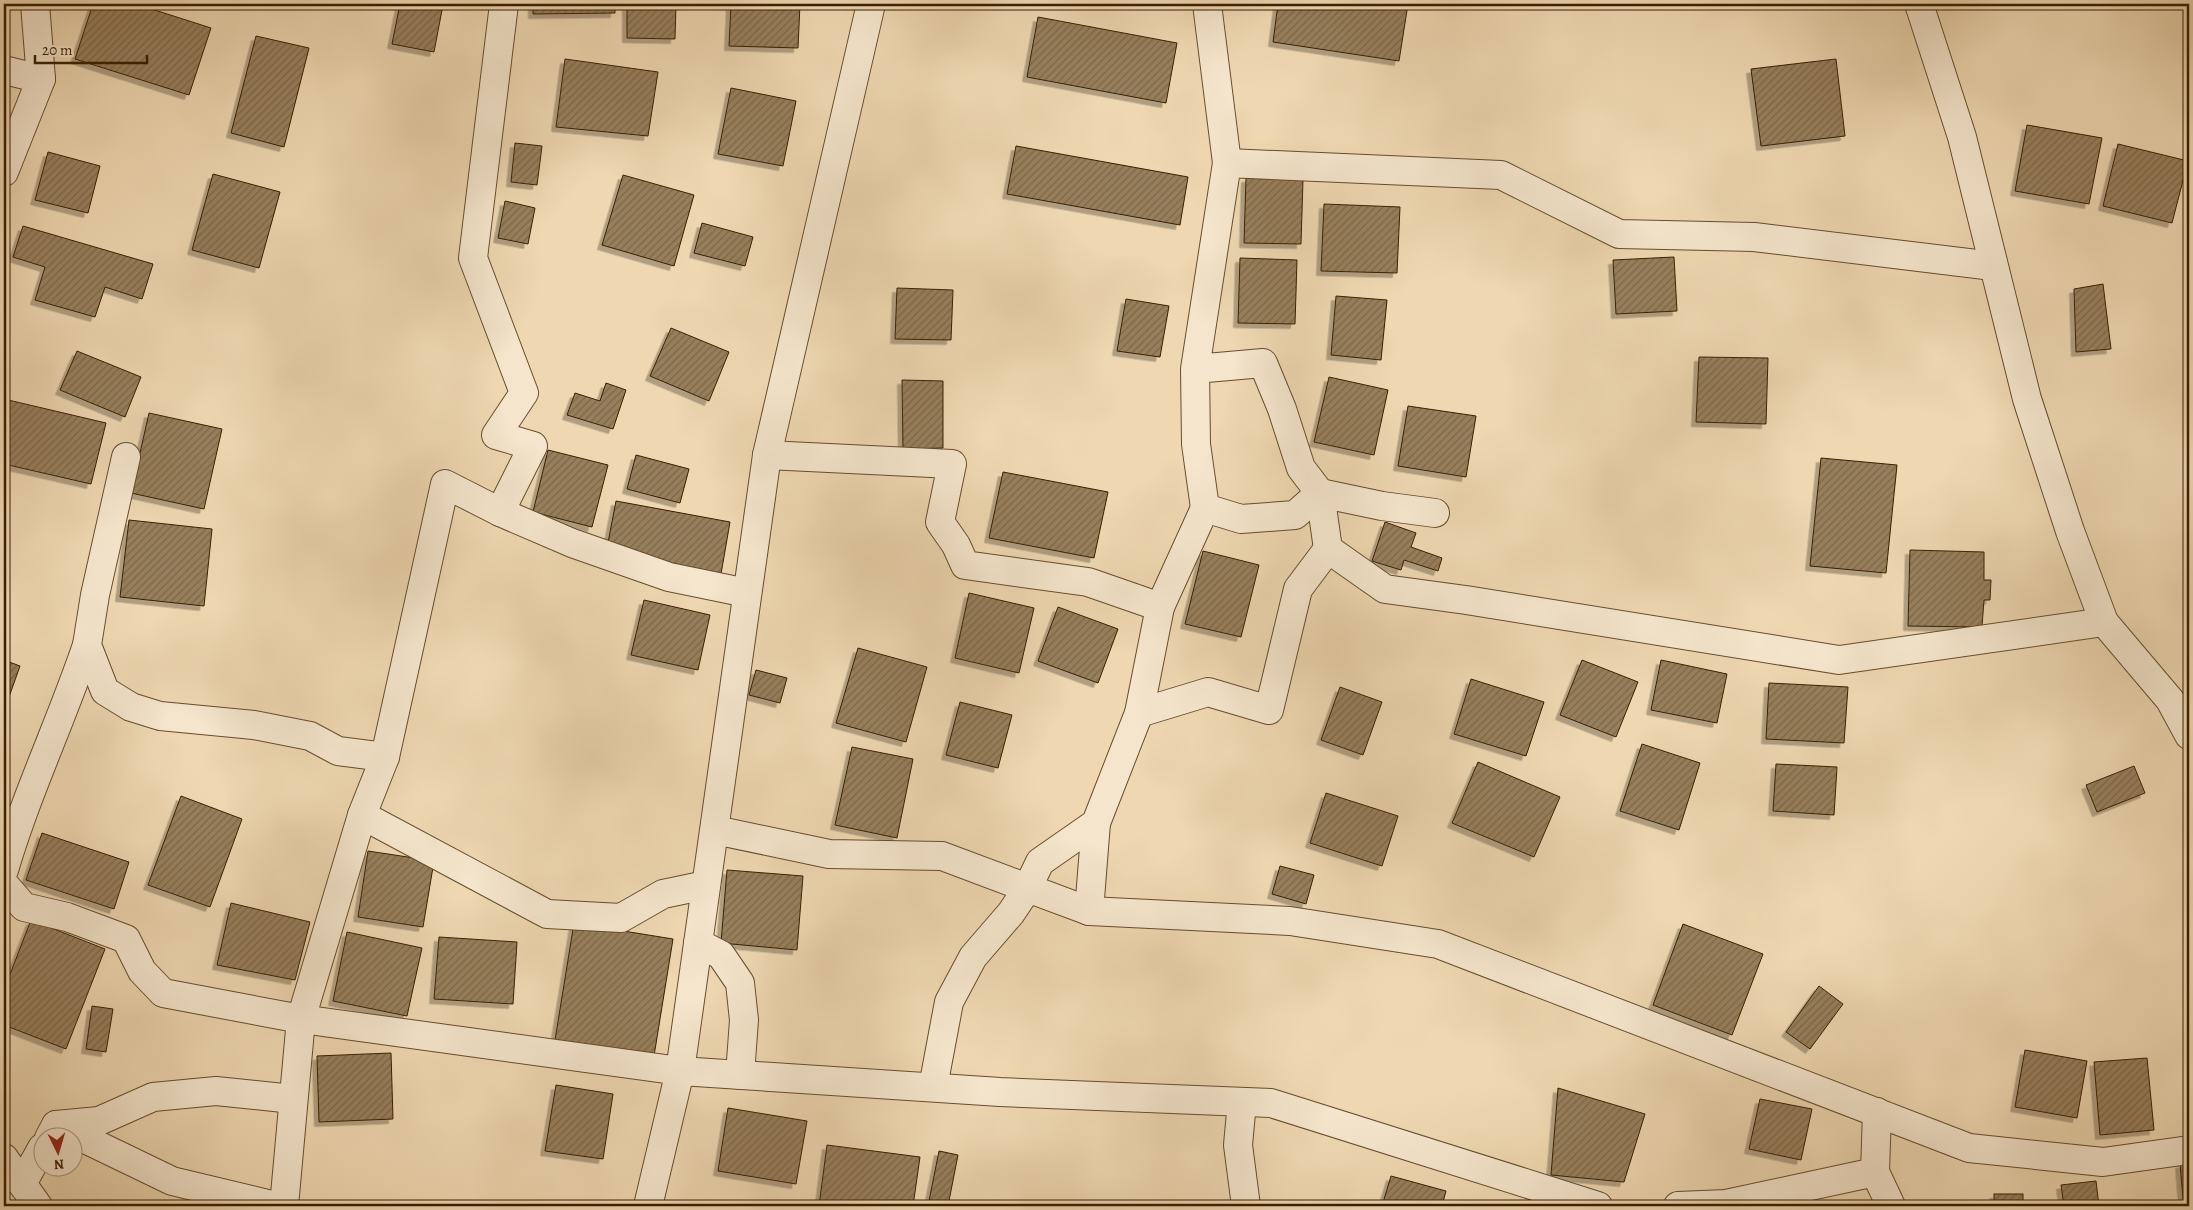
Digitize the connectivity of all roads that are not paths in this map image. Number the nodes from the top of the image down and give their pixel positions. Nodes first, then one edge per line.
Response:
1 (35, 4) edge
2 (504, 4) edge
3 (871, 4) edge
4 (1207, 4) edge
5 (1919, 4) edge
6 (4, 70) edge
7 (40, 79) junction
8 (1228, 163) junction
9 (4, 172) edge
10 (1993, 266) junction
11 (1195, 368) junction
12 (766, 454) junction
13 (126, 457) dead end
14 (1320, 493) junction
15 (1205, 508) junction
16 (500, 512) junction
17 (1435, 513) dead end
18 (1328, 549) junction
19 (747, 593) junction
20 (1160, 607) junction
21 (2104, 622) junction
22 (87, 645) junction
23 (1139, 713) junction
24 (2189, 735) edge
25 (385, 757) junction
26 (362, 815) junction
27 (1096, 823) junction
28 (714, 830) junction
29 (4, 870) edge
30 (4, 884) edge
31 (706, 885) junction
32 (1027, 889) junction
33 (1089, 911) junction
34 (698, 943) junction
35 (301, 1019) junction
36 (680, 1071) junction
37 (740, 1075) junction
38 (933, 1087) junction
39 (293, 1100) junction
40 (1242, 1102) junction
41 (1877, 1112) junction
42 (66, 1128) edge
43 (82, 1144) edge
44 (2189, 1150) edge
45 (4, 1158) edge
46 (32, 1166) edge
47 (1875, 1172) junction
48 (22, 1184) junction
49 (1727, 1205) edge
50 (38, 1206) edge
51 (276, 1206) edge
52 (284, 1206) edge
53 (648, 1206) edge
54 (1246, 1206) edge
55 (1598, 1206) edge
56 (1678, 1206) edge
57 (1892, 1206) edge

1 - 7 street
2 - 16 street
3 - 12 street
4 - 8 street
5 - 10 street
6 - 7 street
7 - 9 street
8 - 10 street
8 - 11 street
10 - 21 street
11 - 14 street
11 - 15 street
12 - 19 street
12 - 20 street
13 - 22 street
14 - 15 street
14 - 17 street
14 - 18 street
15 - 20 street
16 - 19 street
16 - 25 street
18 - 21 street
18 - 23 street
19 - 28 street
20 - 23 street
21 - 24 street
22 - 25 street
22 - 29 street
23 - 27 street
25 - 26 street
26 - 31 street
26 - 35 street
27 - 32 street
27 - 33 street
28 - 31 street
28 - 32 street
30 - 35 street
31 - 34 street
32 - 33 street
32 - 38 street
33 - 41 street
34 - 36 street
34 - 37 street
35 - 36 street
35 - 39 street
36 - 37 street
36 - 53 street
37 - 38 street
38 - 40 street
39 - 42 street
39 - 52 street
40 - 54 street
40 - 55 street
41 - 44 street
41 - 47 street
43 - 51 street
45 - 48 street
46 - 48 street
47 - 49 street
47 - 57 street
48 - 50 street
49 - 56 street

